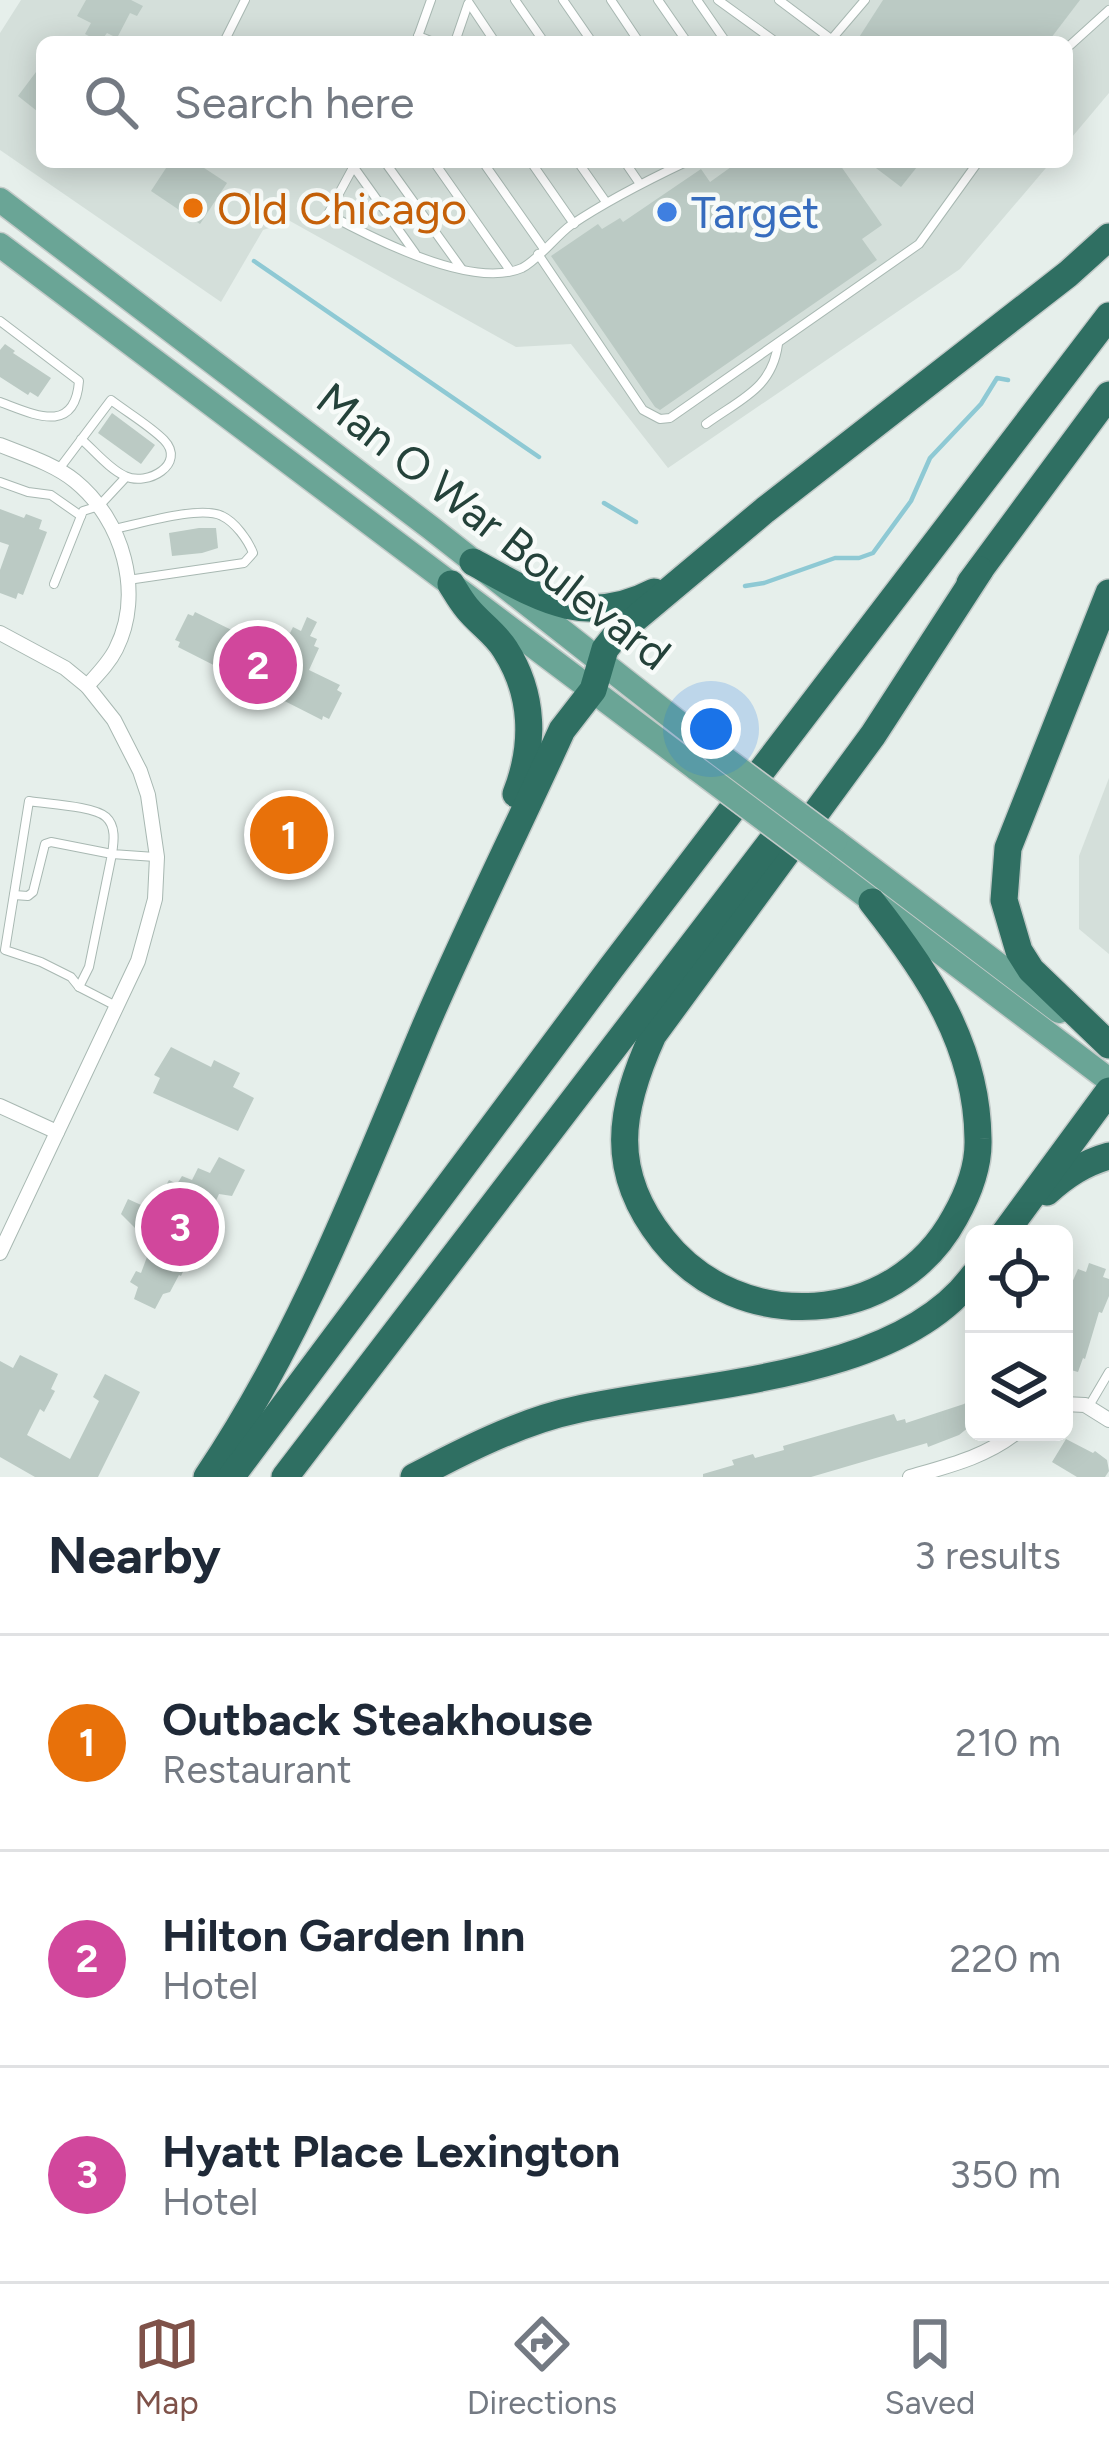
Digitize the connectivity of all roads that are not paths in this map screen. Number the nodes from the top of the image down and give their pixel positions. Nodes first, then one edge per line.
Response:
1 (245, 0) edge
2 (431, 0) edge
3 (515, 0) edge
4 (563, 0) edge
5 (611, 0) edge
6 (675, 0) edge
7 (697, 0) edge
8 (718, 0) edge
9 (779, 0) edge
10 (843, 0) edge
11 (866, 0) edge
12 (469, 2) edge
13 (660, 4) edge
14 (857, 10) junction
15 (1109, 10) edge
16 (227, 36) edge
17 (418, 36) edge
18 (457, 36) edge
19 (491, 36) edge
20 (540, 36) edge
21 (588, 36) edge
22 (635, 36) edge
23 (683, 36) edge
24 (722, 36) edge
25 (768, 36) edge
26 (824, 36) edge
27 (834, 36) edge
28 (1073, 43) edge
29 (353, 168) edge
30 (358, 168) edge
31 (389, 168) edge
32 (438, 168) edge
33 (487, 168) edge
34 (535, 168) edge
35 (582, 168) edge
36 (629, 168) edge
37 (670, 168) edge
38 (974, 168) edge
39 (640, 184) junction
40 (0, 196) edge
41 (606, 202) junction
42 (574, 224) junction
43 (1109, 237) edge
44 (0, 245) edge
45 (541, 251) junction
46 (417, 255) junction
47 (510, 269) junction
48 (462, 270) junction
49 (1109, 316) edge
50 (0, 321) edge
51 (778, 343) junction
52 (1109, 395) edge
53 (0, 402) edge
54 (706, 424) dead end
55 (81, 440) junction
56 (0, 446) edge
57 (58, 470) junction
58 (126, 477) junction
59 (0, 482) edge
60 (99, 506) junction
61 (81, 516) junction
62 (114, 529) junction
63 (704, 561) junction
64 (473, 562) junction
65 (980, 570) junction
66 (128, 580) junction
67 (54, 584) dead end
68 (451, 584) junction
69 (1109, 593) edge
70 (0, 633) edge
71 (597, 676) junction
72 (87, 686) junction
73 (827, 851) junction
74 (112, 854) junction
75 (157, 857) junction
76 (14, 895) junction
77 (872, 902) junction
78 (79, 987) junction
79 (441, 994) junction
80 (118, 1007) junction
81 (1109, 1047) edge
82 (1109, 1080) edge
83 (1109, 1090) edge
84 (0, 1106) edge
85 (57, 1132) junction
86 (1109, 1156) edge
87 (1012, 1225) edge
88 (1014, 1225) edge
89 (0, 1253) edge
90 (965, 1287) edge
91 (1109, 1372) edge
92 (1073, 1405) edge
93 (1089, 1406) junction
94 (1109, 1420) edge
95 (1004, 1441) edge
96 (940, 1473) edge
97 (207, 1477) edge
98 (231, 1477) edge
99 (285, 1477) edge
100 (414, 1477) edge
101 (910, 1477) edge

1 - 16 lane
2 - 17 lane
3 - 20 lane
4 - 21 lane
5 - 22 lane
6 - 13 lane
7 - 24 lane
8 - 25 lane
9 - 26 lane
10 - 14 lane
11 - 14 lane
12 - 18 lane
12 - 19 lane
13 - 23 lane
14 - 27 lane
15 - 28 lane
29 - 46 lane
30 - 46 lane
31 - 48 lane
32 - 47 lane
33 - 45 lane
34 - 42 lane
35 - 41 lane
36 - 39 lane
37 - 39 lane
38 - 51 lane
39 - 41 lane
40 - 64 main road, Man O War Boulevard
41 - 42 lane
42 - 45 lane
43 - 63 highway
44 - 68 main road, Man O War Boulevard
45 - 47 lane
45 - 51 lane
46 - 48 lane
47 - 48 lane
49 - 98 highway
50 - 53 lane
51 - 54 lane
52 - 65 highway
55 - 57 lane
55 - 58 lane
55 - 58 lane
56 - 57 street
57 - 60 street
58 - 60 lane
59 - 61 lane
60 - 61 lane
60 - 62 street
61 - 67 lane
62 - 66 street
62 - 66 lane
63 - 64 highway
63 - 71 highway
64 - 71 main road, Man O War Boulevard
65 - 77 highway
65 - 99 highway
66 - 72 street
68 - 71 main road, Man O War Boulevard
68 - 79 highway
69 - 81 highway
70 - 72 street
71 - 73 main road, Man O War Boulevard, bridge
71 - 79 highway
72 - 75 street
73 - 77 main road, Man O War Boulevard
73 - 81 main road, Man O War Boulevard
74 - 75 lane
74 - 76 lane
74 - 76 lane
74 - 78 lane
75 - 80 street
76 - 78 lane
77 - 82 main road, Man O War Boulevard
78 - 80 lane
79 - 97 highway
80 - 85 street
83 - 87 highway
84 - 85 street
85 - 89 street
86 - 88 highway
90 - 100 highway
91 - 93 lane
92 - 93 street
93 - 94 street
95 - 96 street
96 - 101 street

